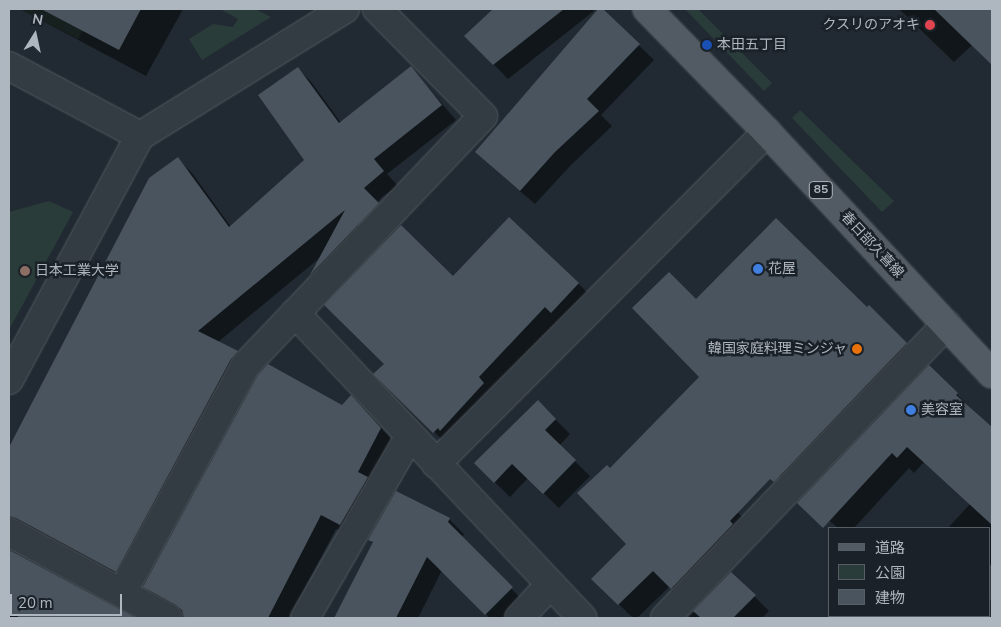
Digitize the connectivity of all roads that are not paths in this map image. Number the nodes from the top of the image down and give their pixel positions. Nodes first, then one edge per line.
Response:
1 (345, 9) edge
2 (377, 9) edge
3 (647, 9) edge
4 (9, 66) edge
5 (768, 132) junction
6 (140, 136) junction
7 (295, 313) junction
8 (947, 324) junction
9 (992, 374) edge
10 (9, 380) edge
11 (409, 436) junction
12 (436, 464) junction
13 (9, 532) edge
14 (549, 586) junction
15 (122, 593) junction
16 (168, 618) edge
17 (305, 618) edge
18 (519, 618) edge
19 (582, 618) edge
20 (665, 618) edge

1 - 6 street
2 - 7 street
3 - 5 main road, 春日部久喜線 / 85
4 - 6 street
5 - 8 main road, 春日部久喜線 / 85
5 - 12 street
6 - 10 street
7 - 11 street
7 - 15 street
8 - 9 main road, 春日部久喜線 / 85
8 - 20 street
11 - 12 street
11 - 17 street
12 - 14 street
13 - 15 street
14 - 18 street
14 - 19 street
15 - 16 street

